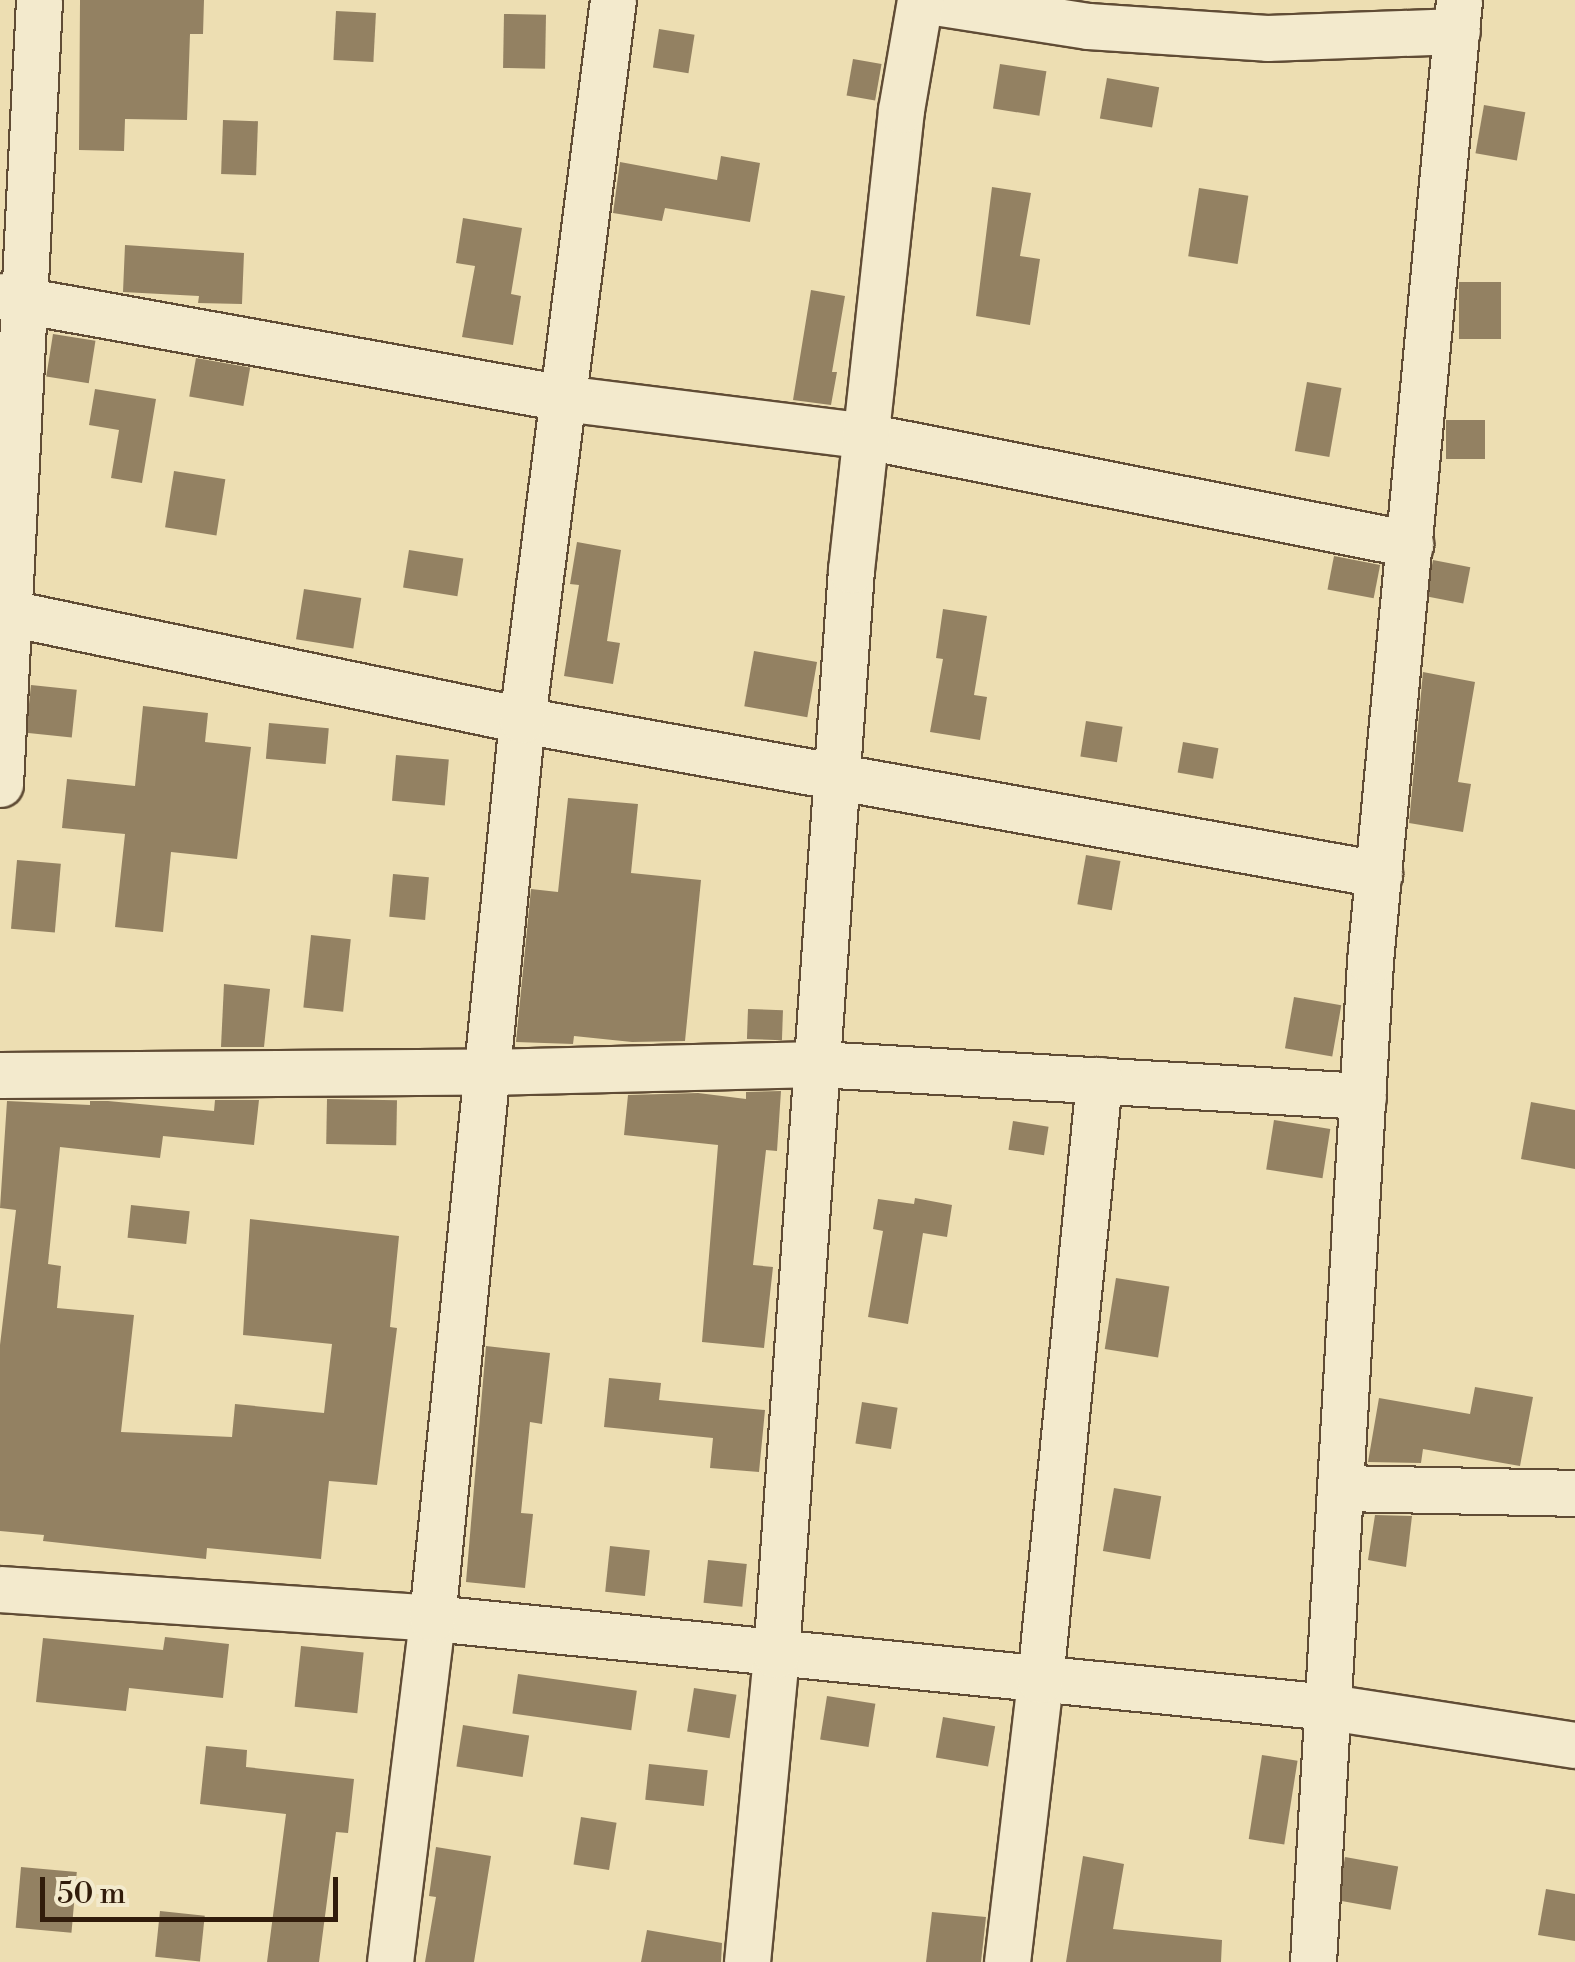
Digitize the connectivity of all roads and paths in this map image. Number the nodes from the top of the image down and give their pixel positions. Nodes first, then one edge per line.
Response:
1 (39, 0) edge
2 (613, 0) edge
3 (921, 0) edge
4 (1458, 16) edge
5 (13, 298) edge
6 (562, 398) junction
7 (866, 436) junction
8 (1410, 544) junction
9 (6, 612) edge
10 (522, 720) junction
11 (837, 776) junction
12 (0, 784) edge
13 (1379, 874) junction
14 (818, 1064) junction
15 (486, 1072) junction
16 (0, 1075) edge
17 (1098, 1080) junction
18 (1363, 1096) junction
19 (1341, 1488) junction
20 (1575, 1493) edge
21 (0, 1588) edge
22 (432, 1618) junction
23 (776, 1655) junction
24 (1040, 1680) junction
25 (1330, 1707) junction
26 (1575, 1746) edge
27 (390, 1962) edge
28 (747, 1962) edge
29 (1006, 1962) edge
30 (1313, 1962) edge

1 - 5 street
2 - 6 street
3 - 4 street
3 - 7 street
4 - 8 street
5 - 6 street
5 - 9 street
6 - 7 street
6 - 10 street
7 - 8 street
7 - 11 street
8 - 13 street
9 - 10 street
9 - 12 street
10 - 11 street
10 - 15 street
11 - 13 street
11 - 14 street
13 - 18 street
14 - 15 street
14 - 17 street
14 - 23 street
15 - 16 street
15 - 22 street
17 - 18 street
17 - 24 street
18 - 19 street
19 - 20 street
19 - 25 street
21 - 22 street
22 - 23 street
22 - 27 street
23 - 24 street
23 - 28 street
24 - 25 street
24 - 29 street
25 - 26 street
25 - 30 street

